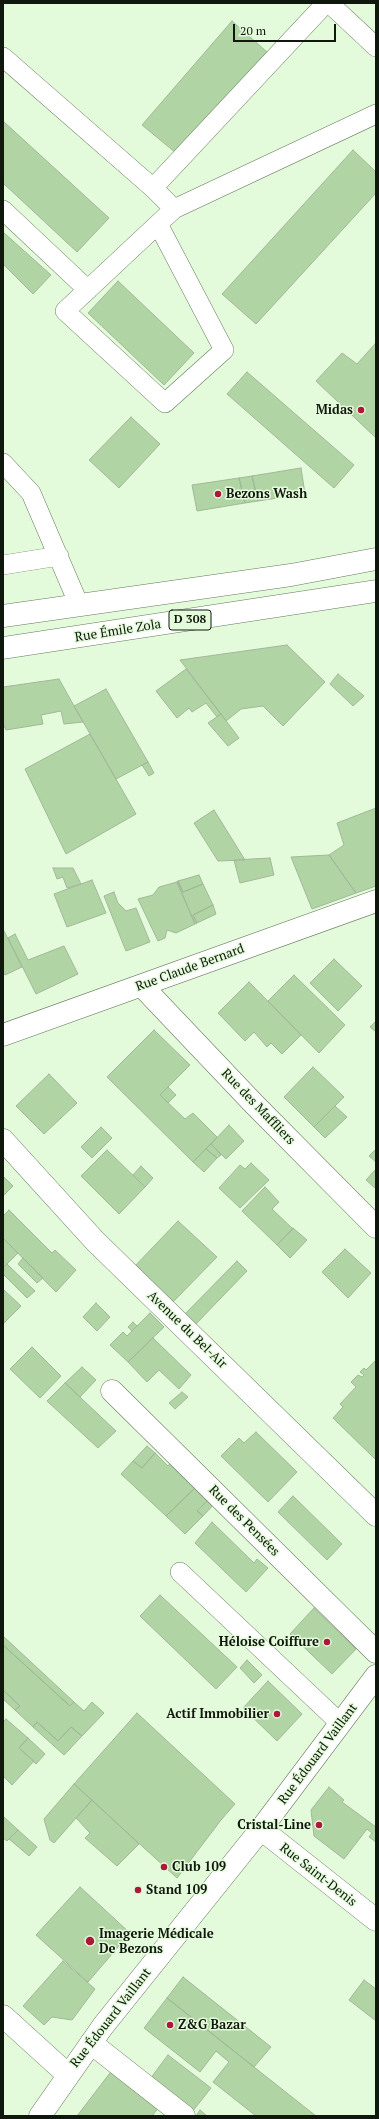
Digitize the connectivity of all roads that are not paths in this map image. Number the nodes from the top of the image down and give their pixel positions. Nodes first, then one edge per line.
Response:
1 (327, 3) edge
2 (376, 47) edge
3 (3, 57) edge
4 (376, 114) edge
5 (154, 188) junction
6 (174, 209) junction
7 (3, 210) edge
8 (158, 224) junction
9 (88, 290) junction
10 (3, 463) edge
11 (58, 556) junction
12 (376, 559) edge
13 (3, 565) edge
14 (376, 591) edge
15 (79, 605) junction
16 (3, 616) edge
17 (3, 648) edge
18 (376, 901) edge
19 (142, 986) junction
20 (3, 1035) edge
21 (3, 1140) edge
22 (376, 1227) edge
23 (112, 1391) dead end
24 (376, 1516) edge
25 (180, 1572) dead end
26 (376, 1652) edge
27 (376, 1676) edge
28 (340, 1724) junction
29 (261, 1829) junction
30 (376, 1920) edge
31 (3, 2016) edge
32 (91, 2043) junction
33 (68, 2075) junction
34 (40, 2116) edge
35 (184, 2116) edge

1 - 2 lane
1 - 5 lane
3 - 5 lane
4 - 6 lane
5 - 6 lane
6 - 8 lane
7 - 9 lane
8 - 9 lane
8 - 9 lane
10 - 11 lane
11 - 13 lane
11 - 15 lane
12 - 15 street, D 308
14 - 17 street, Rue Émile Zola / D 308
15 - 16 street, D 308
18 - 19 street, Rue Claude Bernard
19 - 20 street, Rue Claude Bernard
19 - 22 street, Rue des Maffliers
21 - 24 street, Avenue du Bel-Air
23 - 26 street, Rue des Pensées
25 - 28 lane
27 - 28 street, Rue Édouard Vaillant
28 - 29 street, Rue Édouard Vaillant
29 - 30 street, Rue Saint-Denis
29 - 32 street, Rue Édouard Vaillant
31 - 33 street
32 - 33 street, Rue Édouard Vaillant
32 - 35 street
33 - 34 street, Rue Édouard Vaillant

